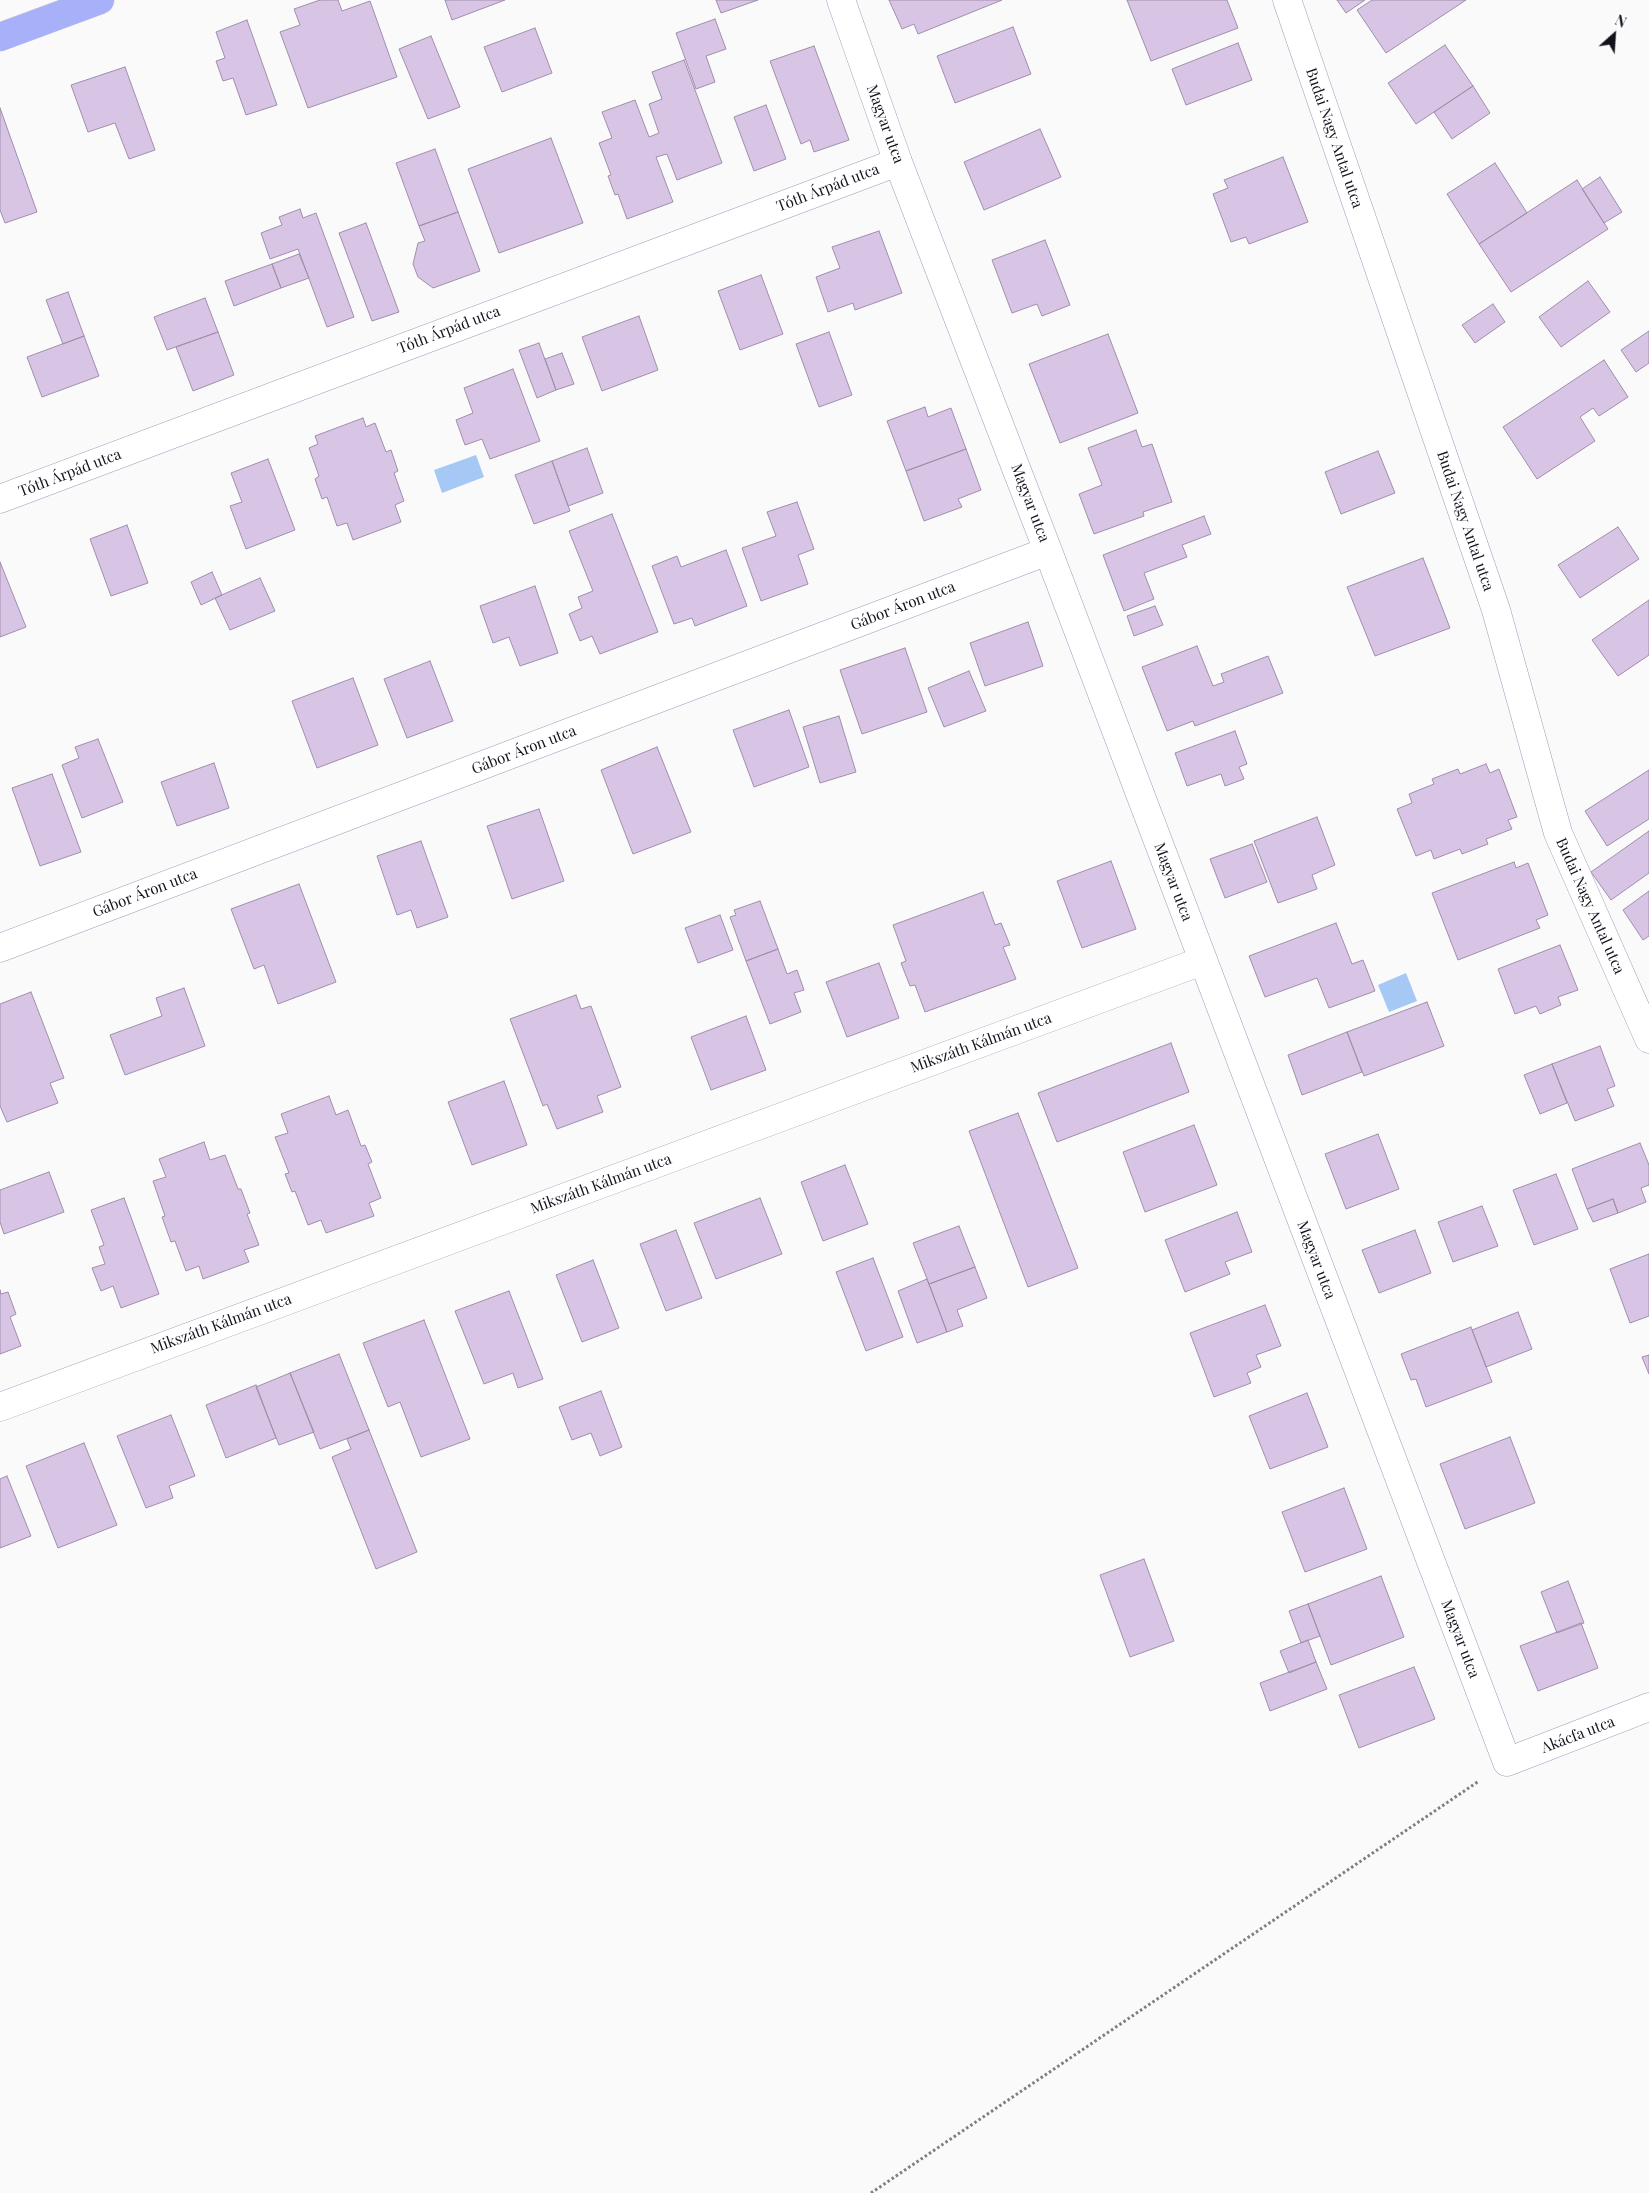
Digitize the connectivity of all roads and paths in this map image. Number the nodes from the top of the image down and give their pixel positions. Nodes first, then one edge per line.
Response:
1 (100, 0) edge
2 (841, 0) edge
3 (1287, 0) edge
4 (0, 37) edge
5 (898, 162) junction
6 (0, 499) edge
7 (1048, 551) junction
8 (0, 948) edge
9 (1202, 960) junction
10 (1649, 1039) edge
11 (0, 1406) edge
12 (1649, 1708) edge
13 (1507, 1762) junction
14 (871, 2193) edge

1 - 4 main road
2 - 5 street, Magyar utca
3 - 10 street, Budai Nagy Antal utca
5 - 6 street, Tóth Árpád utca
5 - 7 street, Magyar utca
7 - 8 street, Gábor Áron utca
7 - 9 street, Magyar utca
9 - 11 street, Mikszáth Kálmán utca
9 - 13 street, Magyar utca
12 - 13 street, Akácfa utca
13 - 14 path

